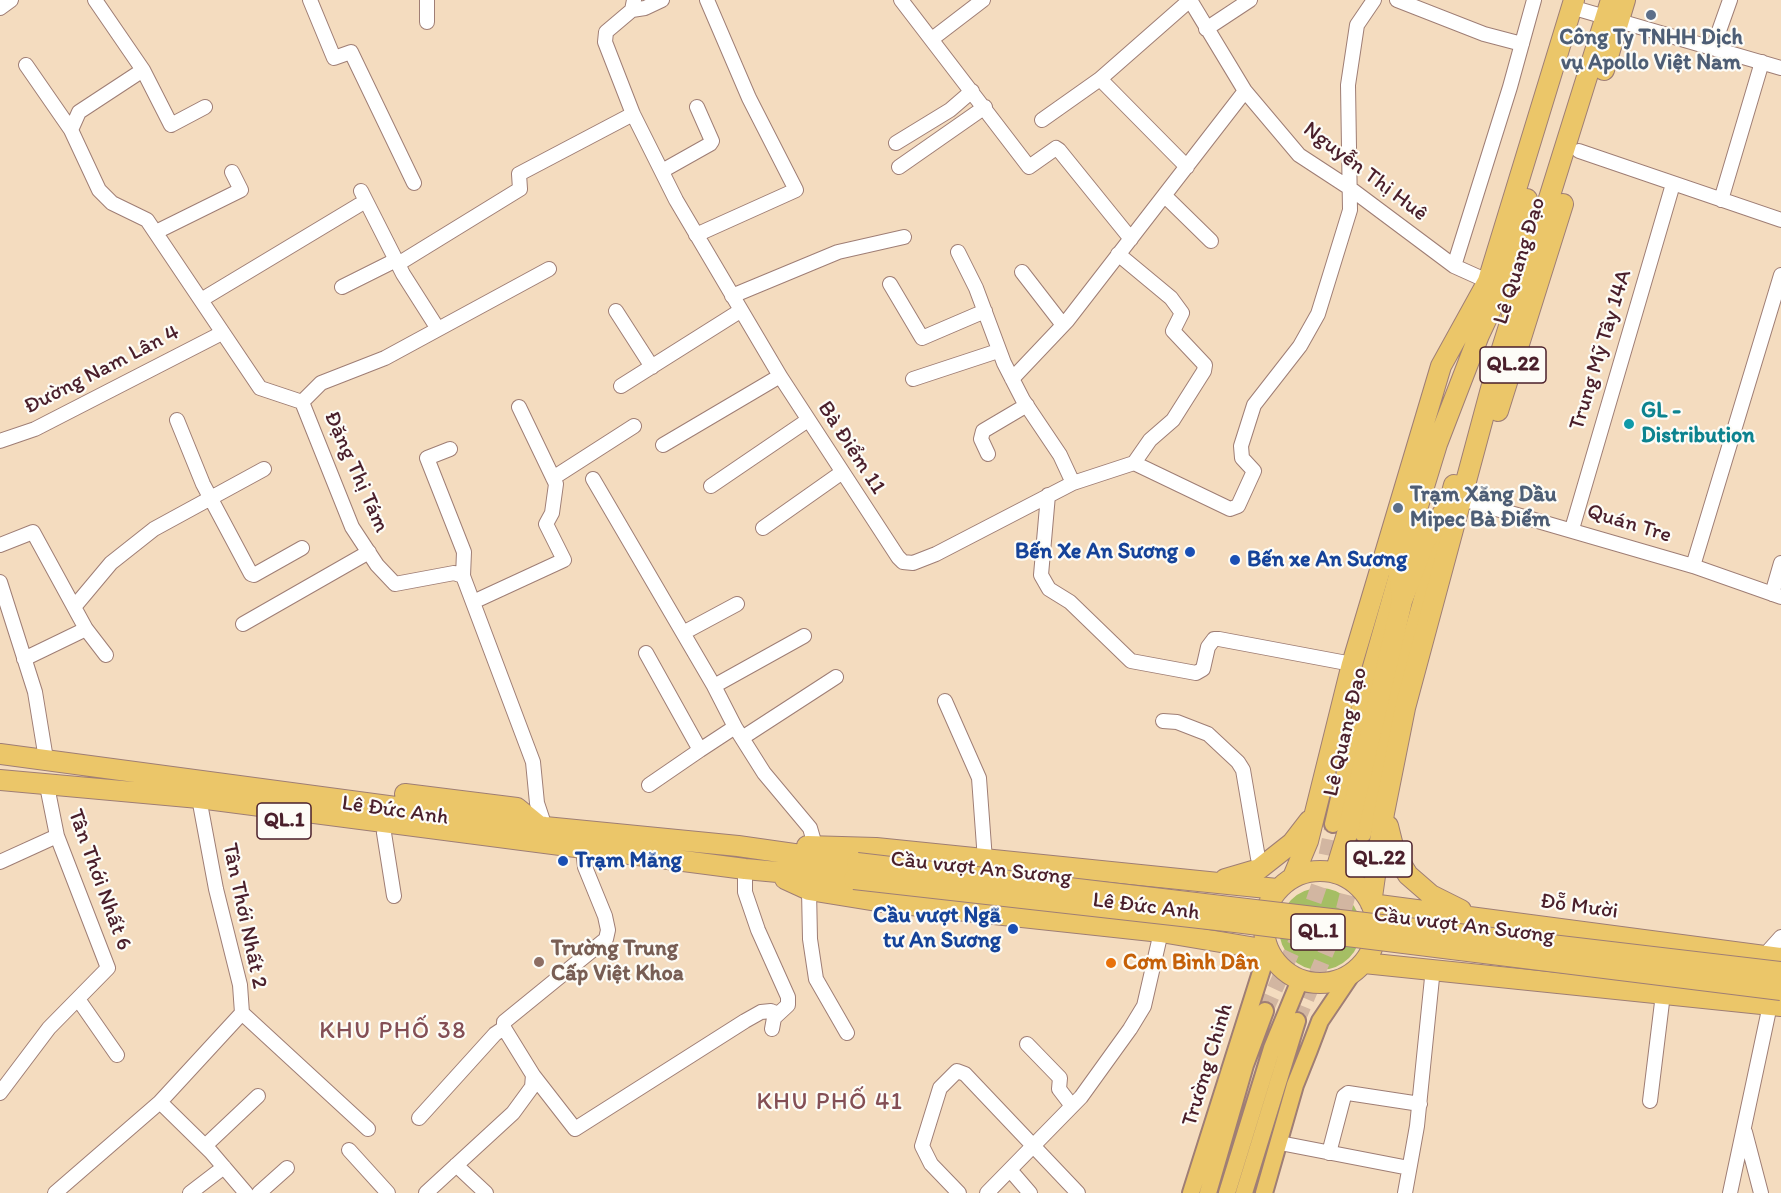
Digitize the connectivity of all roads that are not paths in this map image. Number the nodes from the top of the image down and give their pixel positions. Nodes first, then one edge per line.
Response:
1 (11, 0) edge
2 (95, 0) edge
3 (310, 0) edge
4 (427, 0) edge
5 (662, 0) edge
6 (707, 0) edge
7 (901, 0) edge
8 (983, 0) edge
9 (1190, 0) edge
10 (1250, 0) edge
11 (1374, 0) edge
12 (1397, 0) edge
13 (1534, 0) edge
14 (1625, 0) edge
15 (1730, 0) edge
16 (1578, 4) edge
17 (633, 5) edge
18 (0, 8) edge
19 (1612, 13) edge
20 (427, 22) dead end
21 (1206, 29) junction
22 (932, 39) junction
23 (1522, 44) junction
24 (1713, 48) junction
25 (1762, 62) junction
26 (26, 65) dead end
27 (1781, 68) edge
28 (143, 70) junction
29 (1100, 79) junction
30 (1245, 91) junction
31 (972, 92) junction
32 (205, 107) dead end
33 (697, 107) dead end
34 (985, 107) junction
35 (1586, 108) junction
36 (633, 114) junction
37 (1042, 120) dead end
38 (71, 130) junction
39 (896, 143) dead end
40 (1579, 151) junction
41 (899, 167) dead end
42 (1187, 167) junction
43 (662, 171) junction
44 (232, 172) dead end
45 (414, 183) dead end
46 (1673, 184) junction
47 (1351, 189) junction
48 (1165, 196) junction
49 (1721, 200) junction
50 (1781, 220) edge
51 (156, 232) junction
52 (696, 235) junction
53 (904, 237) dead end
54 (1131, 239) junction
55 (1210, 241) dead end
56 (958, 252) dead end
57 (1118, 254) junction
58 (397, 262) junction
59 (1454, 266) junction
60 (549, 269) dead end
61 (1022, 272) dead end
62 (1781, 275) edge
63 (890, 284) dead end
64 (1495, 284) junction
65 (342, 287) dead end
66 (732, 296) junction
67 (201, 300) junction
68 (740, 310) junction
69 (616, 311) dead end
70 (985, 311) junction
71 (1063, 325) junction
72 (438, 329) junction
73 (222, 333) junction
74 (999, 351) junction
75 (652, 367) junction
76 (780, 376) junction
77 (913, 379) dead end
78 (1012, 379) junction
79 (1461, 379) junction
80 (621, 386) dead end
81 (302, 402) junction
82 (1027, 405) junction
83 (519, 406) dead end
84 (1426, 415) junction
85 (177, 420) dead end
86 (808, 420) junction
87 (634, 426) dead end
88 (0, 441) edge
89 (663, 445) dead end
90 (450, 449) dead end
91 (988, 453) dead end
92 (1134, 463) junction
93 (264, 469) dead end
94 (841, 473) junction
95 (553, 478) junction
96 (593, 478) dead end
97 (1073, 483) junction
98 (711, 486) dead end
99 (1048, 495) junction
100 (210, 500) junction
101 (1461, 501) junction
102 (763, 528) dead end
103 (1572, 529) junction
104 (0, 544) edge
105 (302, 548) dead end
106 (369, 552) junction
107 (1388, 561) junction
108 (1781, 563) edge
109 (1693, 566) junction
110 (463, 576) junction
111 (0, 582) edge
112 (1776, 595) edge
113 (1402, 601) junction
114 (473, 602) junction
115 (737, 604) dead end
116 (75, 606) junction
117 (243, 624) dead end
118 (86, 629) junction
119 (683, 633) junction
120 (804, 636) dead end
121 (645, 653) dead end
122 (106, 655) dead end
123 (24, 659) junction
124 (1352, 663) junction
125 (836, 677) dead end
126 (714, 686) junction
127 (945, 701) dead end
128 (1163, 722) dead end
129 (738, 733) junction
130 (0, 746) edge
131 (700, 750) junction
132 (0, 754) edge
133 (46, 755) junction
134 (0, 780) edge
135 (649, 784) dead end
136 (0, 789) edge
137 (48, 791) junction
138 (199, 804) junction
139 (1308, 822) junction
140 (1387, 822) junction
141 (1333, 824) tunnel mouth
142 (542, 827) junction
143 (384, 833) junction
144 (1363, 834) tunnel mouth
145 (57, 836) junction
146 (815, 845) junction
147 (575, 848) junction
148 (777, 851) junction
149 (1258, 858) junction
150 (985, 860) junction
151 (0, 862) edge
152 (745, 869) junction
153 (856, 871) junction
154 (771, 872) junction
155 (1335, 873) junction
156 (1293, 877) junction
157 (1202, 882) junction
158 (1277, 889) junction
159 (809, 890) junction
160 (394, 896) dead end
161 (1371, 904) junction
162 (1480, 918) junction
163 (1161, 932) junction
164 (1196, 937) junction
165 (1781, 938) edge
166 (1268, 950) junction
167 (1772, 957) edge
168 (1433, 968) junction
169 (1357, 969) junction
170 (1781, 972) edge
171 (1477, 974) junction
172 (1300, 980) junction
173 (1664, 994) junction
174 (78, 999) junction
175 (1778, 1001) edge
176 (1265, 1011) tunnel mouth
177 (242, 1013) junction
178 (778, 1014) junction
179 (1297, 1021) tunnel mouth
180 (504, 1028) junction
181 (771, 1029) dead end
182 (847, 1033) dead end
183 (1027, 1044) dead end
184 (117, 1055) dead end
185 (533, 1075) junction
186 (0, 1093) edge
187 (258, 1096) dead end
188 (1650, 1101) dead end
189 (160, 1102) junction
190 (1420, 1104) junction
191 (1072, 1106) junction
192 (419, 1118) dead end
193 (1744, 1127) junction
194 (368, 1129) dead end
195 (1280, 1143) junction
196 (205, 1146) junction
197 (1036, 1146) junction
198 (349, 1150) dead end
199 (1329, 1153) junction
200 (456, 1165) junction
201 (224, 1167) junction
202 (287, 1168) dead end
203 (1409, 1168) junction
204 (1011, 1171) junction
205 (55, 1193) edge
206 (190, 1193) edge
207 (246, 1193) edge
208 (259, 1193) edge
209 (388, 1193) edge
210 (426, 1193) edge
211 (486, 1193) edge
212 (959, 1193) edge
213 (987, 1193) edge
214 (1030, 1193) edge
215 (1078, 1193) edge
216 (1191, 1193) edge
217 (1208, 1193) edge
218 (1227, 1193) edge
219 (1244, 1193) edge
220 (1264, 1193) edge
221 (1405, 1193) edge
222 (1730, 1193) edge
223 (1761, 1193) edge

1 - 18 street
2 - 28 street
3 - 45 street
4 - 20 street
5 - 17 street
6 - 52 street
7 - 22 street
8 - 22 street
9 - 21 street, Nguyễn Thị Huê
9 - 29 street
10 - 21 street
11 - 47 street
12 - 23 street
13 - 23 street
14 - 19 highway, Lê Quang Đạo / QL.22
15 - 24 street
16 - 19 street
16 - 64 highway, Lê Quang Đạo / QL.22
17 - 36 street, Bà Điểm 11
19 - 24 street
19 - 35 highway, Lê Quang Đạo / QL.22
21 - 30 street, Nguyễn Thị Huê
22 - 31 street
23 - 59 street
24 - 25 street
25 - 27 street
25 - 49 street
26 - 38 street, Đặng Thị Tám
28 - 32 street
28 - 38 street
29 - 37 street
29 - 42 street
30 - 42 street
30 - 47 street, Nguyễn Thị Huê
31 - 34 street
31 - 39 street
33 - 43 street
34 - 41 street
34 - 54 street
35 - 40 highway, Lê Quang Đạo / QL.22
35 - 101 highway, Lê Quang Đạo / QL.22
36 - 43 street, Bà Điểm 11
36 - 58 street
38 - 51 street, Đặng Thị Tám
40 - 46 street
40 - 101 highway, Lê Quang Đạo / QL.22
42 - 48 street
43 - 52 street, Bà Điểm 11
44 - 51 street
46 - 49 street
46 - 103 street, Trung Mỹ Tây 14A
47 - 59 street, Nguyễn Thị Huê
47 - 92 street
48 - 54 street
48 - 55 street
49 - 50 street
51 - 67 street, Đặng Thị Tám
52 - 66 street, Bà Điểm 11
53 - 66 street
54 - 57 street
56 - 70 street
57 - 71 street
57 - 92 street
58 - 65 street
58 - 67 street
58 - 72 street
59 - 64 street, Nguyễn Thị Huê
60 - 72 street
61 - 71 street
62 - 109 street
63 - 70 street
64 - 79 highway, Lê Quang Đạo / QL.22
64 - 84 highway, Lê Quang Đạo / QL.22
66 - 68 street, Bà Điểm 11
67 - 73 street, Đặng Thị Tám
68 - 75 street
68 - 76 street, Bà Điểm 11
69 - 75 street
70 - 74 street
71 - 78 street
72 - 81 street
73 - 81 street, Đặng Thị Tám
73 - 88 street, Đường Nam Lân 4
74 - 77 street
74 - 78 street
75 - 80 street
76 - 86 street, Bà Điểm 11
76 - 89 street
78 - 82 street
79 - 84 highway
79 - 107 highway, Lê Quang Đạo / QL.22
81 - 106 street, Đặng Thị Tám
82 - 91 street
82 - 97 street
83 - 95 street
84 - 107 highway, Lê Quang Đạo / QL.22
85 - 100 street
86 - 94 street, Bà Điểm 11
86 - 98 street
87 - 95 street
90 - 110 street
92 - 97 street, Bà Điểm 11
93 - 100 street
94 - 99 street, Bà Điểm 11
94 - 102 street
95 - 114 street
96 - 119 street
97 - 99 street, Bà Điểm 11
99 - 124 street
100 - 105 street
100 - 116 street
101 - 103 street, Quán Tre
101 - 113 highway, Lê Quang Đạo / QL.22
101 - 140 highway, Lê Quang Đạo / QL.22
101 - 144 main road
103 - 109 street, Quán Tre
104 - 116 street
106 - 110 street, Đặng Thị Tám
106 - 117 street
107 - 113 highway, Lê Quang Đạo / QL.22
107 - 124 highway, Lê Quang Đạo / QL.22
107 - 141 main road
108 - 112 street
109 - 112 street, Quán Tre
110 - 114 street
111 - 123 street
113 - 155 highway, Lê Quang Đạo
114 - 142 street
115 - 119 street
116 - 118 street
118 - 122 street
118 - 123 street
119 - 126 street
120 - 126 street
121 - 131 street
123 - 133 street
124 - 139 highway, Lê Quang Đạo / QL.22
125 - 129 street
126 - 129 street
127 - 150 street
128 - 149 street
129 - 131 street
129 - 146 street
130 - 133 highway, Lê Đức Anh / QL.1
131 - 135 street
132 - 133 highway, Lê Đức Anh / QL.1
133 - 142 highway, Lê Đức Anh / QL.1
134 - 137 highway, Lê Đức Anh / QL.1
136 - 137 highway, Lê Đức Anh / QL.1
137 - 138 highway, Lê Đức Anh / QL.1
137 - 145 street, Tân Thới Nhất 6
138 - 143 highway, Lê Đức Anh / QL.1
138 - 147 highway, Lê Đức Anh / QL.1
138 - 177 street, Tân Thới Nhất 2
139 - 149 highway
139 - 156 highway, Lê Quang Đạo / QL.22
139 - 157 highway
140 - 161 highway, Lê Quang Đạo / QL.22
140 - 162 highway
142 - 148 highway, Lê Đức Anh / QL.1
143 - 147 highway, Lê Đức Anh / QL.1
143 - 160 street
145 - 151 street
145 - 174 street, Tân Thới Nhất 6
146 - 148 highway, Lê Đức Anh / QL.1
146 - 150 highway, Lê Đức Anh / QL.1
147 - 152 highway, Lê Đức Anh / QL.1
147 - 180 street
148 - 153 highway, Lê Đức Anh / QL.1
149 - 157 highway
150 - 157 highway, Lê Đức Anh / QL.1
152 - 154 highway, Lê Đức Anh / QL.1
152 - 178 street
153 - 154 highway, Lê Đức Anh / QL.1
153 - 170 highway, Cầu vượt An Sương / QL.1, bridge
153 - 175 highway, Cầu vượt An Sương / QL.1, bridge
154 - 159 highway, Lê Đức Anh / QL.1
155 - 156 highway
155 - 161 highway
156 - 158 highway
157 - 158 highway, Lê Đức Anh / QL.1
157 - 164 highway
158 - 166 highway
159 - 163 highway, Lê Đức Anh / QL.1
159 - 182 street
161 - 162 highway, Đỗ Mười / QL.1
161 - 169 highway
162 - 167 highway, Đỗ Mười / QL.1
162 - 171 highway
163 - 164 highway, Lê Đức Anh / QL.1
163 - 191 street
164 - 166 highway, Lê Đức Anh / QL.1
165 - 167 street
166 - 172 highway
166 - 216 main road, Trường Chinh
168 - 169 highway, QL.1
168 - 171 highway, QL.1
168 - 190 street
169 - 172 highway
169 - 195 main road
171 - 173 highway, QL.1
172 - 218 main road
173 - 175 highway, QL.1
173 - 188 street
174 - 184 street
174 - 186 street, Tân Thới Nhất 6
175 - 193 street
176 - 217 main road
177 - 189 street, Tân Thới Nhất 2
177 - 194 street
178 - 181 street
178 - 185 street
179 - 219 main road
180 - 185 street
180 - 192 street
183 - 191 street
185 - 200 street
187 - 196 street
189 - 196 street
189 - 205 street, Tân Thới Nhất 2
190 - 199 street
190 - 203 street
191 - 197 street
193 - 222 street
193 - 223 street
195 - 199 street
195 - 220 main road
196 - 201 street
197 - 204 street
197 - 212 street
197 - 215 street
198 - 209 street
199 - 203 street
200 - 210 street
200 - 211 street
201 - 206 street
201 - 207 street
202 - 208 street
203 - 221 street
204 - 213 street
204 - 214 street

